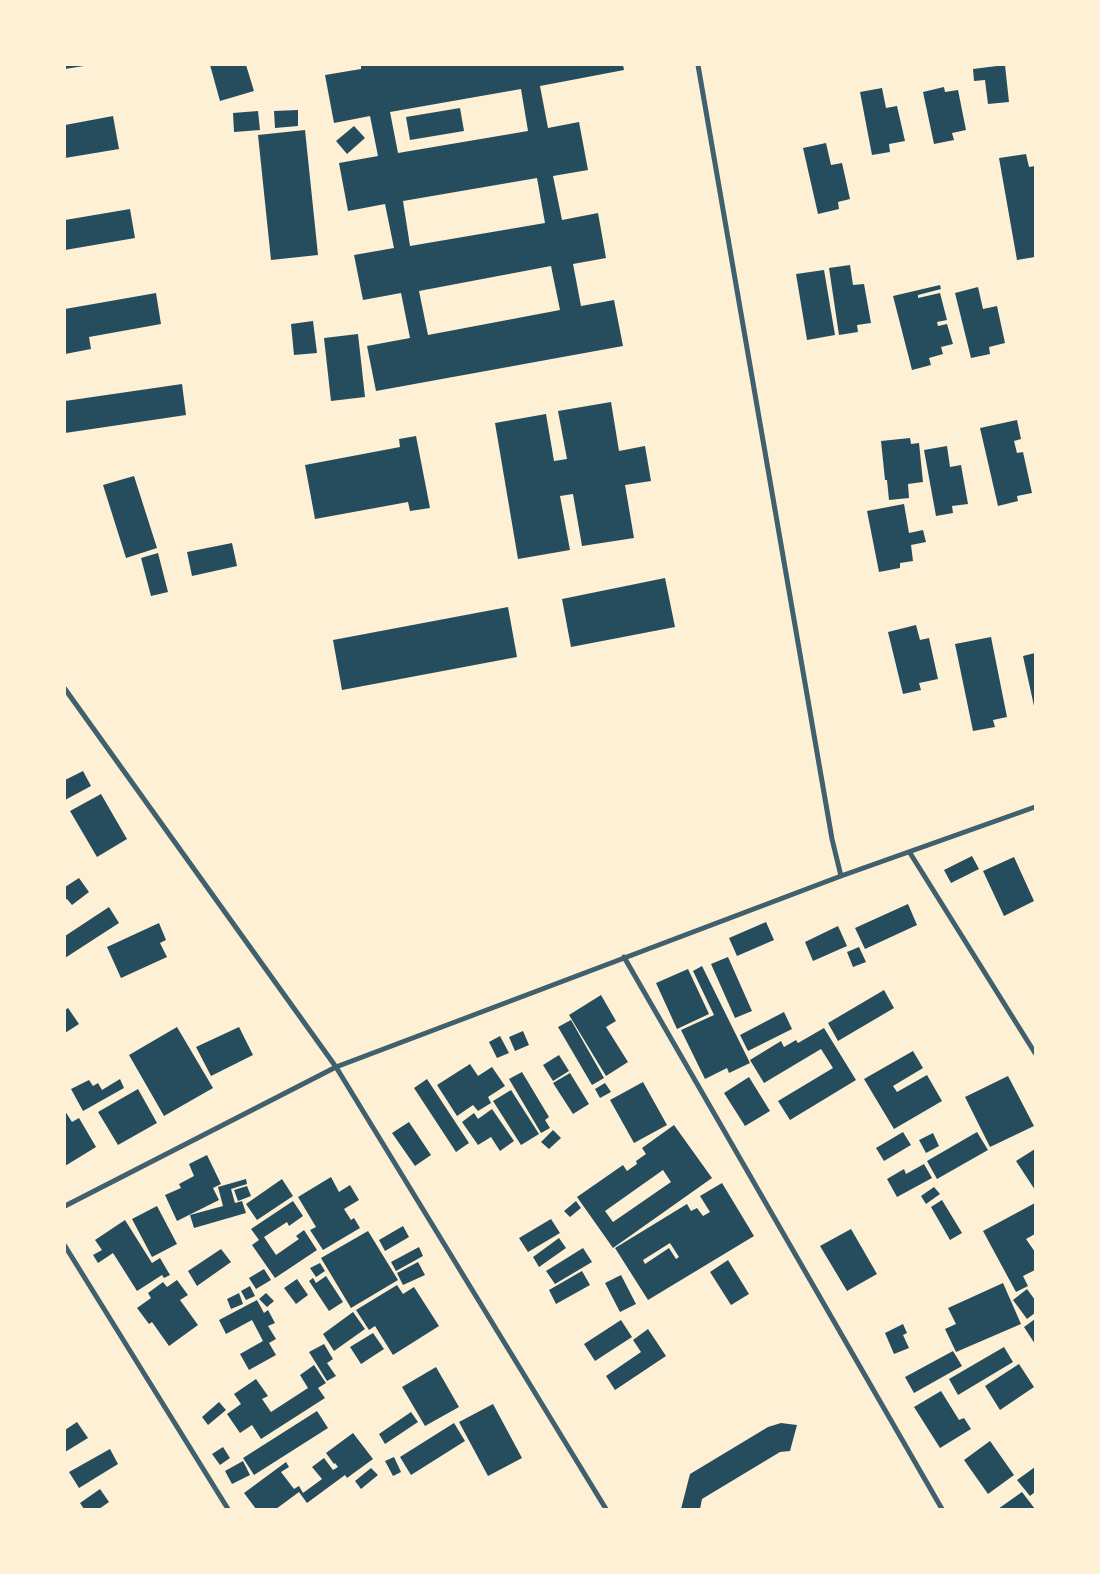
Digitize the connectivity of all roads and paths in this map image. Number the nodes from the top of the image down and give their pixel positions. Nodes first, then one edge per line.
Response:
1 (698, 65) edge
2 (65, 689) edge
3 (1035, 808) edge
4 (910, 853) junction
5 (842, 876) junction
6 (624, 957) junction
7 (1035, 1053) edge
8 (336, 1067) junction
9 (65, 1206) edge
10 (65, 1246) edge
11 (228, 1509) edge
12 (606, 1509) edge
13 (942, 1509) edge

1 - 5 street
2 - 8 street
3 - 4 street
4 - 5 street
4 - 7 street
5 - 6 street
6 - 8 street
6 - 13 street
8 - 9 street
8 - 12 street
10 - 11 street

